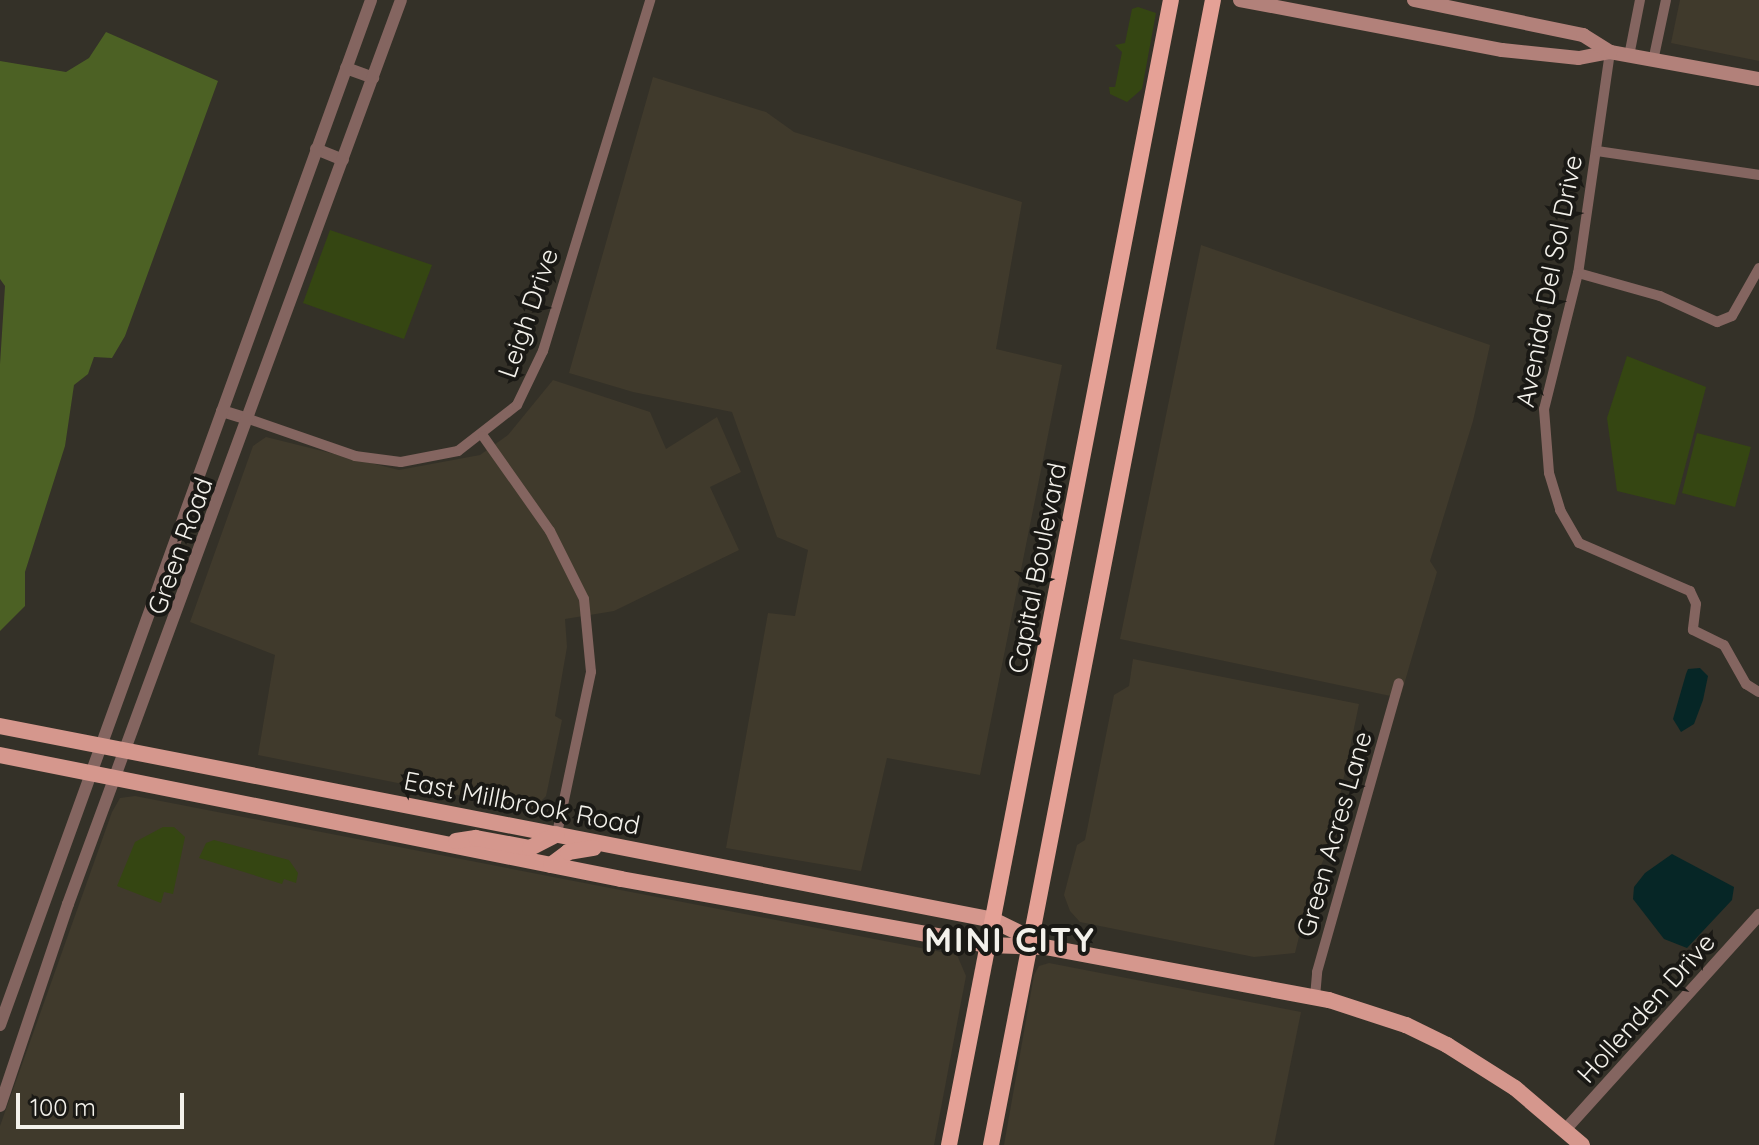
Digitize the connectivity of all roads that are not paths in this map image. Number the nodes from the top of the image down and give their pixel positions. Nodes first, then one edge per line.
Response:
1 (371, 0) edge
2 (401, 0) edge
3 (650, 0) edge
4 (1171, 0) edge
5 (1213, 0) edge
6 (1240, 0) edge
7 (1414, 0) edge
8 (1640, 0) edge
9 (1666, 0) edge
10 (1610, 52) junction
11 (1629, 56) junction
12 (1653, 61) junction
13 (346, 68) junction
14 (373, 78) junction
15 (1759, 79) edge
16 (316, 149) junction
17 (1597, 151) junction
18 (343, 160) junction
19 (1759, 175) edge
20 (1759, 268) edge
21 (1578, 273) junction
22 (222, 411) junction
23 (249, 419) junction
24 (483, 436) junction
25 (1399, 683) dead end
26 (1759, 692) edge
27 (0, 726) edge
28 (101, 745) junction
29 (127, 751) junction
30 (0, 755) edge
31 (91, 773) junction
32 (115, 779) junction
33 (557, 834) junction
34 (434, 843) junction
35 (612, 845) junction
36 (551, 865) junction
37 (46, 896) junction
38 (68, 904) junction
39 (1759, 915) edge
40 (993, 920) junction
41 (1035, 944) junction
42 (988, 945) junction
43 (1315, 997) junction
44 (0, 1025) edge
45 (0, 1106) edge
46 (1565, 1130) junction
47 (949, 1145) edge
48 (991, 1145) edge
49 (1582, 1145) edge

1 - 13 street, Green Road
2 - 14 street, Green Road
3 - 24 street, Leigh Drive
4 - 40 highway, Capital Boulevard
5 - 41 highway
6 - 10 main road
7 - 10 main road
8 - 11 street
9 - 12 street
10 - 11 main road
10 - 17 street, Avenida Del Sol Drive
11 - 12 main road
12 - 15 main road
13 - 14 street
13 - 16 street, Green Road
14 - 18 street, Green Road
16 - 18 street
16 - 22 street, Green Road
17 - 19 street
17 - 21 street, Avenida Del Sol Drive
18 - 23 street, Green Road
20 - 21 street
21 - 26 street, Avenida Del Sol Drive
22 - 23 street
22 - 28 street, Green Road
23 - 24 street, Leigh Drive
23 - 29 street, Green Road
24 - 33 street
25 - 43 street, Green Acres Lane
27 - 28 main road, East Millbrook Road
28 - 29 main road, East Millbrook Road
28 - 31 street, Green Road
29 - 32 street, Green Road
29 - 33 main road, East Millbrook Road
30 - 31 main road, East Millbrook Road
31 - 32 main road, East Millbrook Road
31 - 37 street, Green Road
32 - 34 main road, East Millbrook Road
32 - 38 street, Green Road
33 - 34 main road
33 - 35 main road, East Millbrook Road
34 - 36 main road, East Millbrook Road
35 - 36 main road
35 - 40 main road, East Millbrook Road
36 - 42 main road, East Millbrook Road
37 - 38 street
37 - 44 street, Green Road
38 - 45 street, Green Road
39 - 46 street, Hollenden Drive
40 - 41 main road, East Millbrook Road
40 - 42 highway, Capital Boulevard
41 - 42 main road, East Millbrook Road
41 - 43 main road
41 - 48 highway
42 - 47 highway, Capital Boulevard
43 - 46 main road
46 - 49 main road

